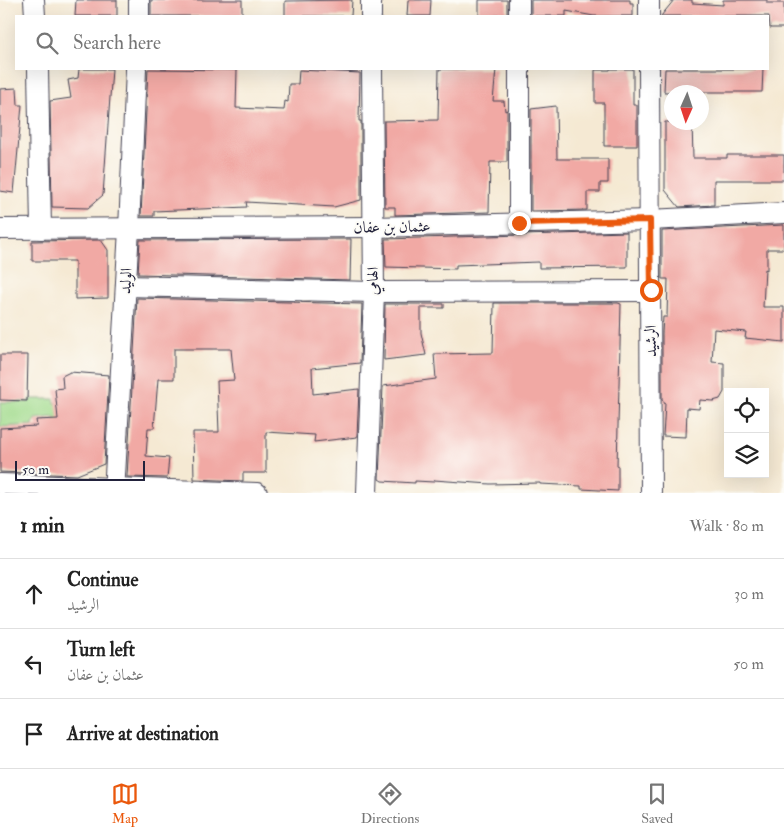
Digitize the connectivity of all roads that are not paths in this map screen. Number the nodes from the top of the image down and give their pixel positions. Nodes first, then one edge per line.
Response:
1 (34, 0) edge
2 (139, 0) edge
3 (371, 0) edge
4 (518, 0) edge
5 (649, 0) edge
6 (35, 15) edge
7 (139, 15) edge
8 (372, 15) edge
9 (519, 15) edge
10 (649, 15) edge
11 (38, 70) edge
12 (136, 70) edge
13 (372, 70) edge
14 (519, 70) edge
15 (649, 70) edge
16 (784, 213) edge
17 (650, 220) junction
18 (519, 223) junction
19 (373, 227) junction
20 (0, 229) edge
21 (41, 229) junction
22 (129, 230) junction
23 (126, 286) junction
24 (651, 290) junction
25 (374, 292) junction
26 (0, 484) edge
27 (115, 490) edge
28 (257, 493) edge
29 (367, 493) edge
30 (652, 493) edge

1 - 6 street
2 - 7 street
3 - 8 street
4 - 9 street
5 - 10 street
11 - 21 street
12 - 22 street, الوليد
13 - 19 street, الهامي
14 - 18 street
15 - 17 street, الرشيد
16 - 17 street, عثمان بن عفان
17 - 18 street, عثمان بن عفان
17 - 24 street, الرشيد
18 - 19 street, عثمان بن عفان
19 - 22 street, عثمان بن عفان
19 - 25 street, الهامي
20 - 21 street, عثمان بن عفان
21 - 22 street, عثمان بن عفان
22 - 23 street, الوليد
23 - 25 street
23 - 27 street, الوليد
24 - 25 street
24 - 30 street, الرشيد
25 - 29 street, الهامي
26 - 27 street
27 - 28 street

